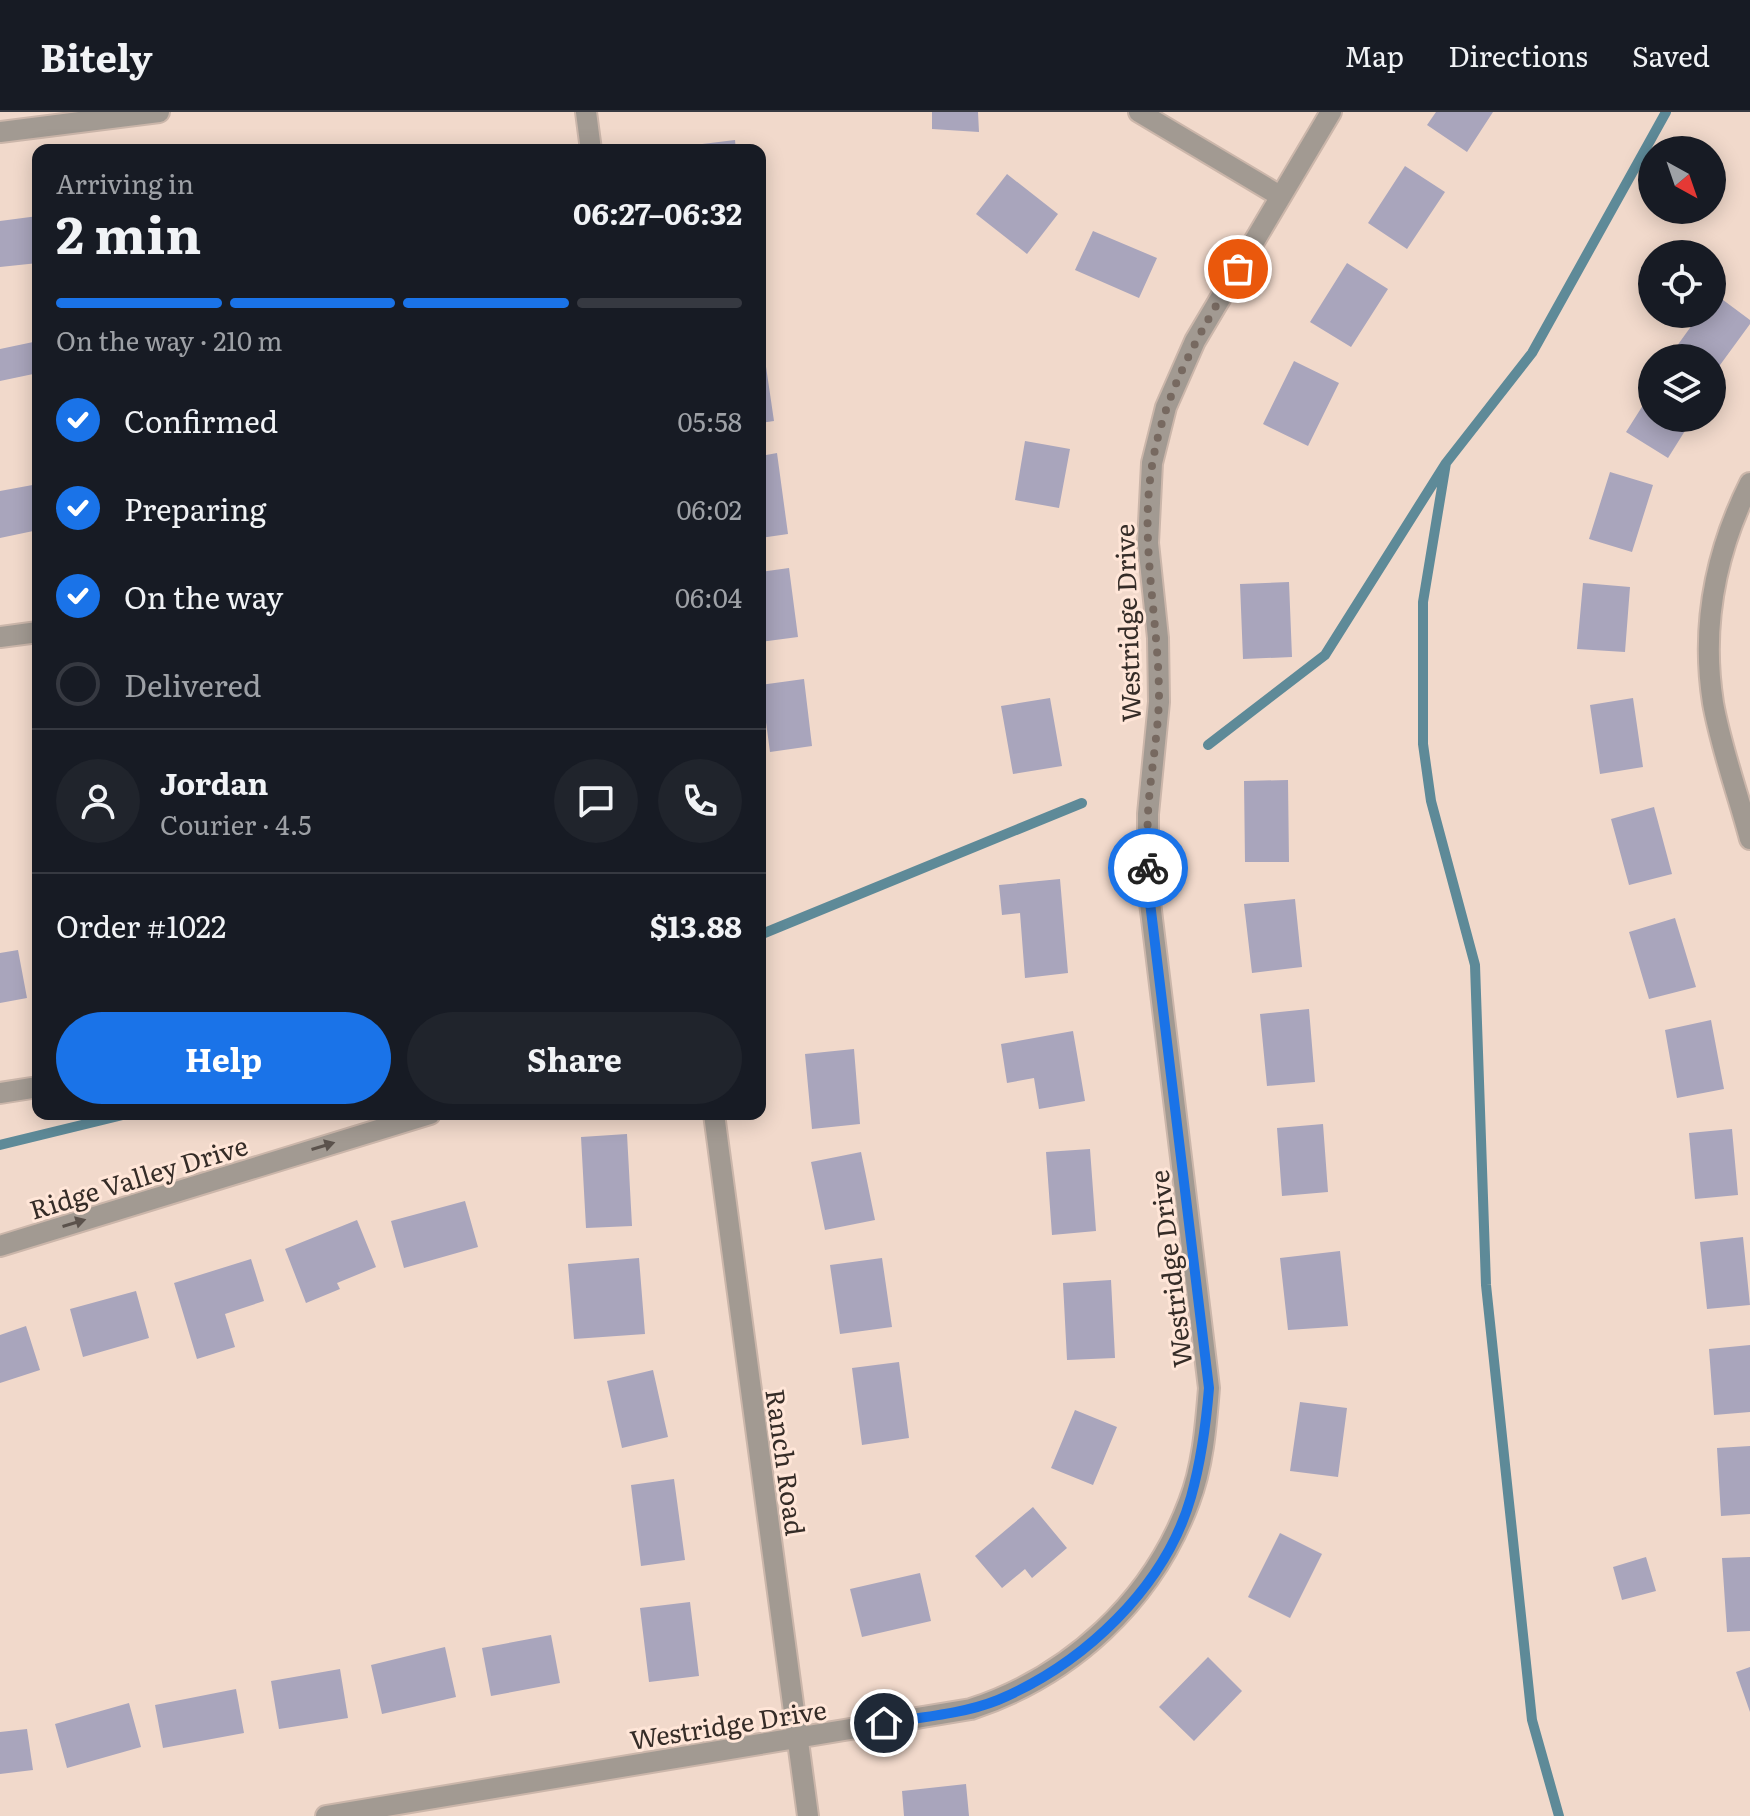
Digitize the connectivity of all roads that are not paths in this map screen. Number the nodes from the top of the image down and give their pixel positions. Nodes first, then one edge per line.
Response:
1 (159, 112) edge
2 (586, 112) edge
3 (1139, 112) edge
4 (1331, 112) edge
5 (0, 132) edge
6 (590, 144) edge
7 (1280, 196) junction
8 (1750, 483) edge
9 (32, 633) edge
10 (0, 637) edge
11 (1750, 839) edge
12 (32, 1088) edge
13 (0, 1093) edge
14 (410, 1120) edge
15 (715, 1120) edge
16 (0, 1246) edge
17 (798, 1738) junction
18 (326, 1816) edge
19 (808, 1816) edge

1 - 5 street
2 - 6 street
3 - 7 street
4 - 7 street, Westridge Drive
7 - 17 street, Westridge Drive
8 - 11 street
9 - 10 street
12 - 13 street
16 -> 14 street, Ridge Valley Drive
15 - 17 street, Ranch Road
17 - 18 street, Westridge Drive
17 - 19 street, Ranch Road

